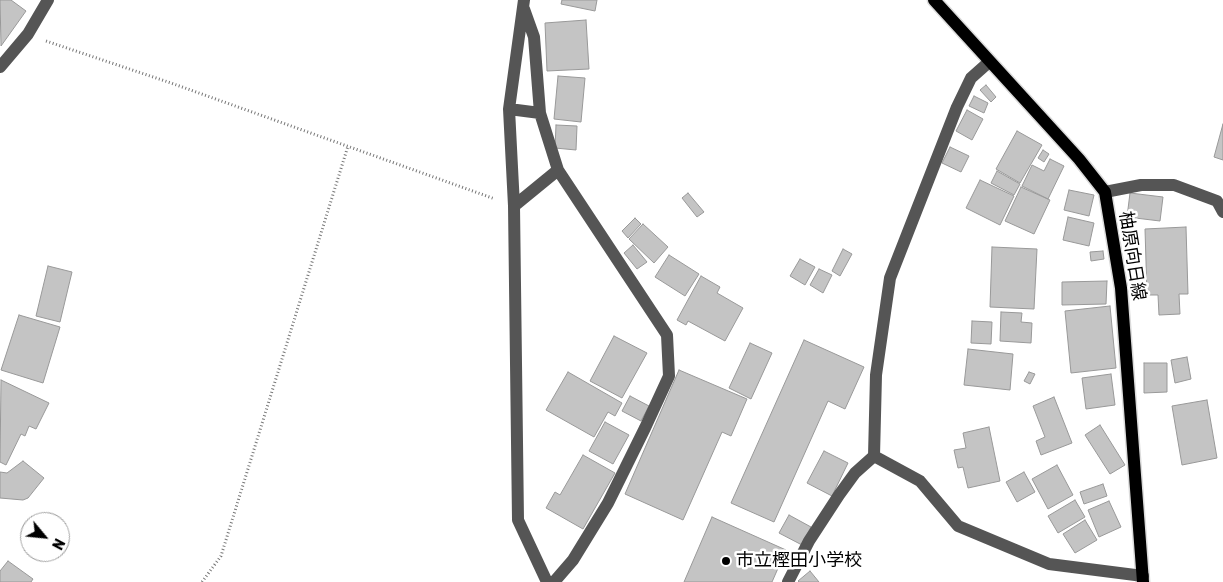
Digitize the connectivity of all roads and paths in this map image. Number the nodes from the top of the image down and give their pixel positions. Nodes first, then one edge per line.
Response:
1 (48, 0) edge
2 (934, 0) edge
3 (524, 3) edge
4 (28, 34) junction
5 (990, 62) junction
6 (0, 67) edge
7 (509, 109) junction
8 (540, 113) junction
9 (348, 146) junction
10 (558, 170) junction
11 (1105, 192) junction
12 (514, 206) junction
13 (1223, 212) edge
14 (874, 456) junction
15 (1143, 579) edge
16 (202, 582) edge
17 (547, 582) edge
18 (554, 582) edge
19 (788, 582) edge

1 - 4 street
2 - 5 main road, 柚原向日線
3 - 7 street
3 - 8 street
4 - 6 street
4 - 9 path
5 - 11 main road, 柚原向日線
5 - 14 street
7 - 8 street
7 - 12 street
8 - 10 street
9 - 12 path
9 - 16 path
10 - 12 street
10 - 18 street
11 - 13 street
11 - 15 main road, 柚原向日線
12 - 17 street
14 - 15 street
14 - 19 street

